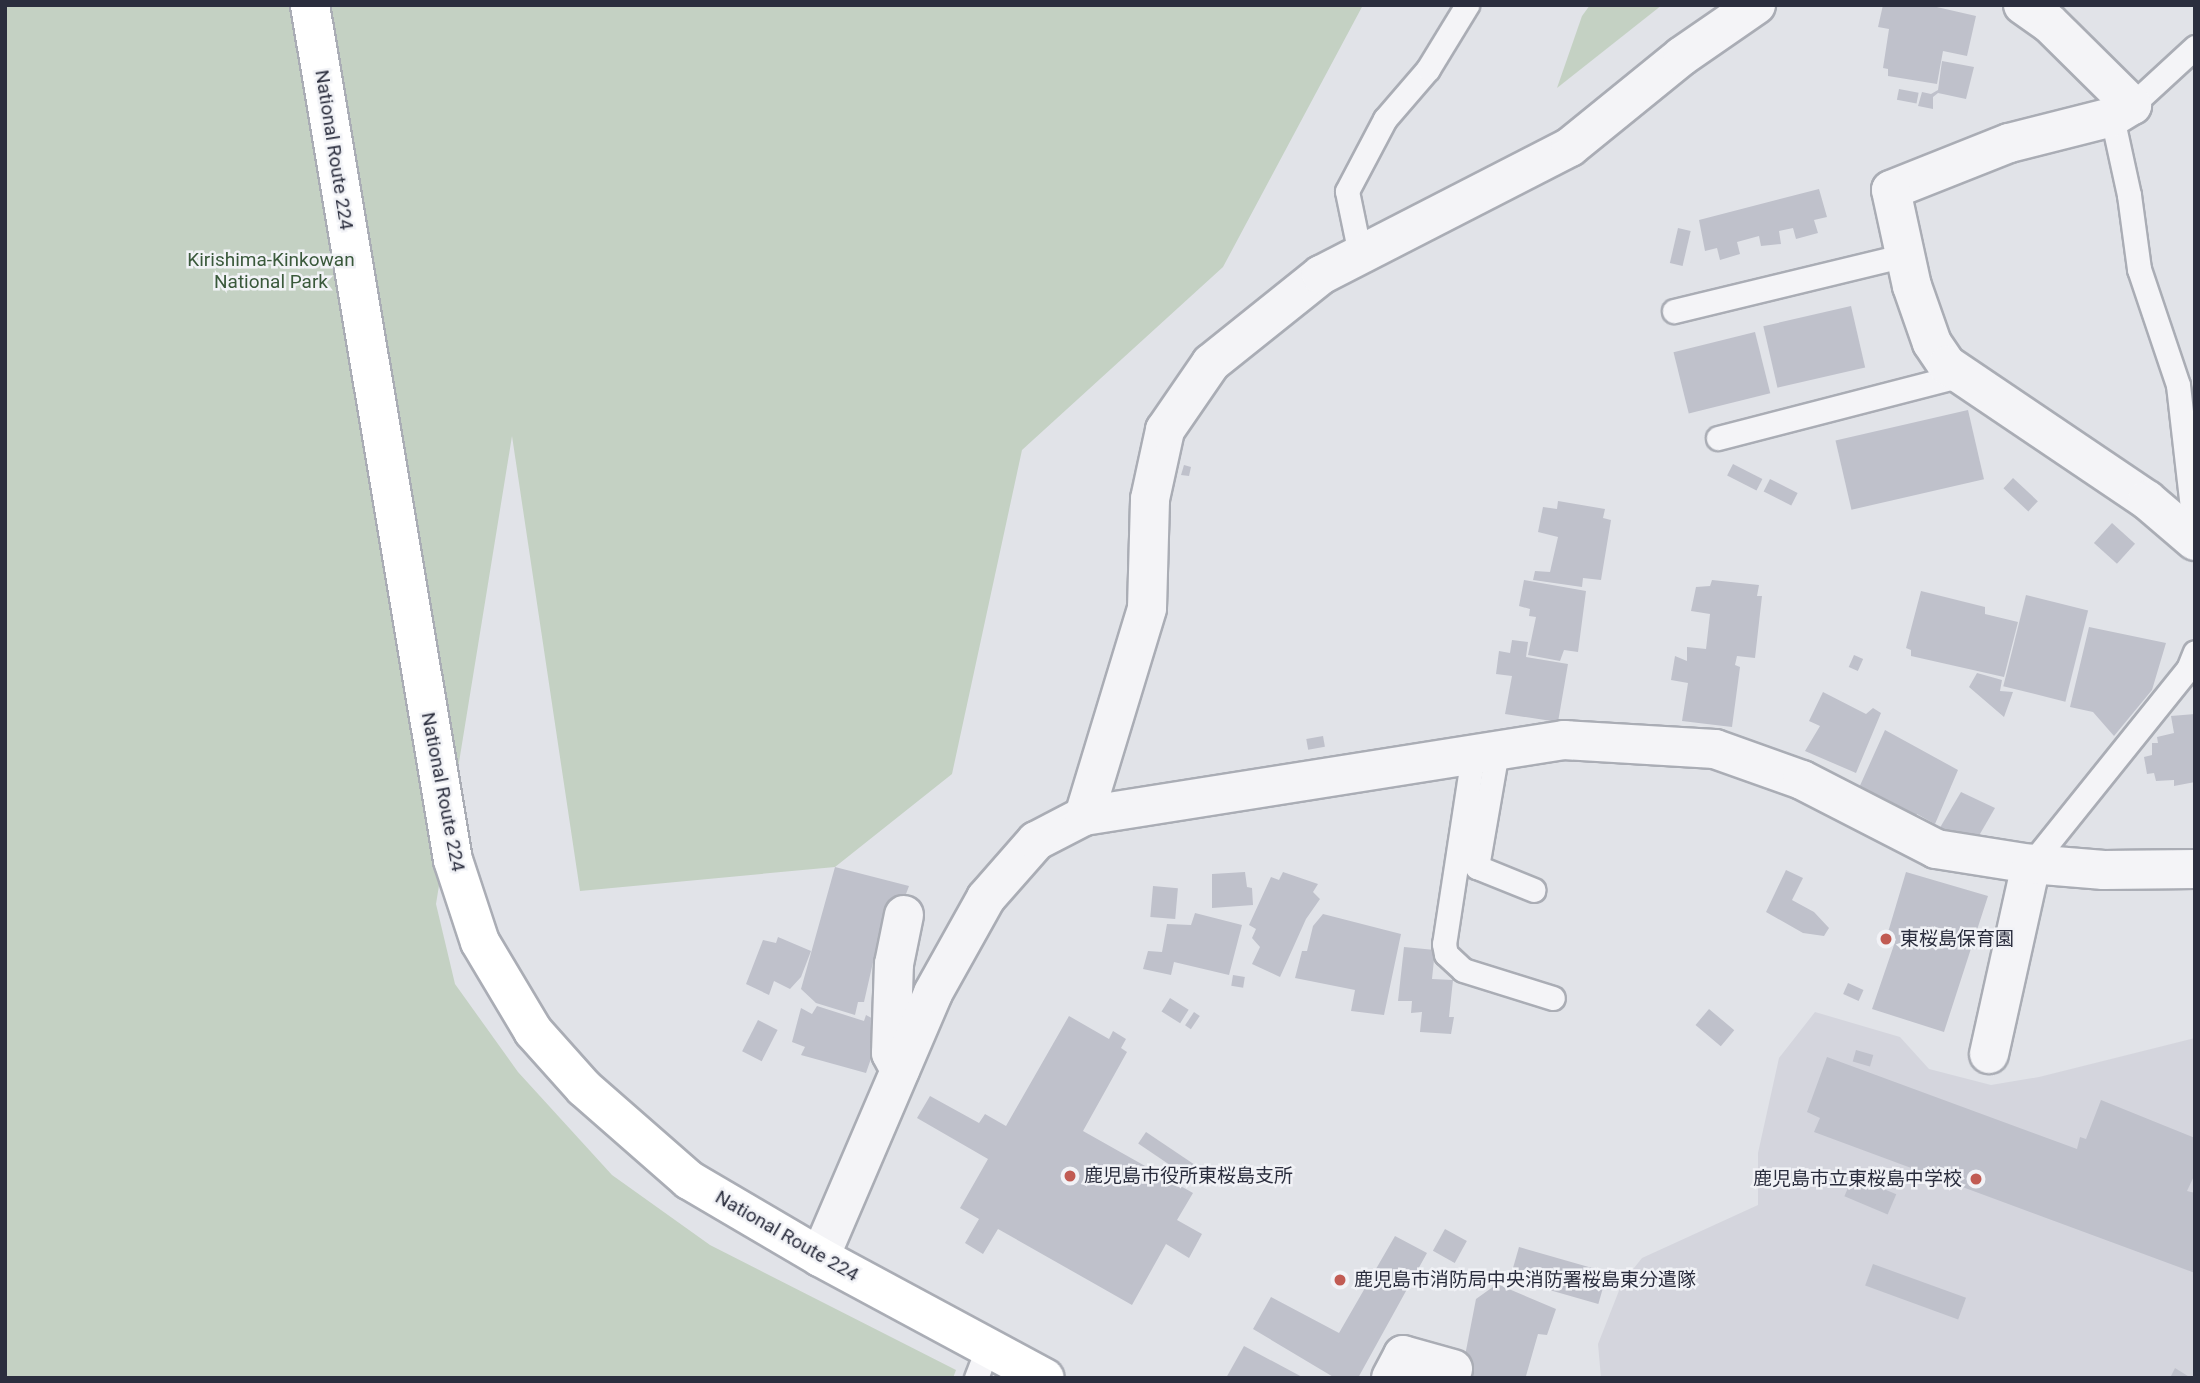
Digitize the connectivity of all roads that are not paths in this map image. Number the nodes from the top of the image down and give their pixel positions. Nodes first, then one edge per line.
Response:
1 (310, 5) edge
2 (1467, 5) edge
3 (1756, 5) edge
4 (2023, 5) edge
5 (2195, 47) edge
6 (2122, 111) junction
7 (1360, 254) junction
8 (1905, 255) junction
9 (1674, 311) dead end
10 (1962, 375) junction
11 (1718, 438) dead end
12 (2195, 535) edge
13 (2195, 541) edge
14 (2195, 652) edge
15 (1485, 753) junction
16 (1084, 816) junction
17 (2031, 864) junction
18 (2195, 869) edge
19 (1534, 890) dead end
20 (904, 915) dead end
21 (1553, 998) dead end
22 (1989, 1054) dead end
23 (900, 1070) junction
24 (820, 1257) junction
25 (982, 1363) edge
26 (1453, 1369) dead end
27 (1045, 1378) edge
28 (1391, 1378) edge

1 - 24 highway, National Route 224
2 - 7 lane
3 - 7 street
4 - 6 street
5 - 6 lane
6 - 8 street
6 - 12 lane
7 - 16 street
8 - 9 lane
8 - 10 street
10 - 11 lane
10 - 13 street
14 - 17 lane
15 - 16 street
15 - 17 street
15 - 19 lane
15 - 21 lane
16 - 23 street
17 - 18 street
17 - 22 street
20 - 23 street
23 - 24 street
24 - 25 highway, National Route 224
25 - 27 highway, National Route 224
26 - 28 street

